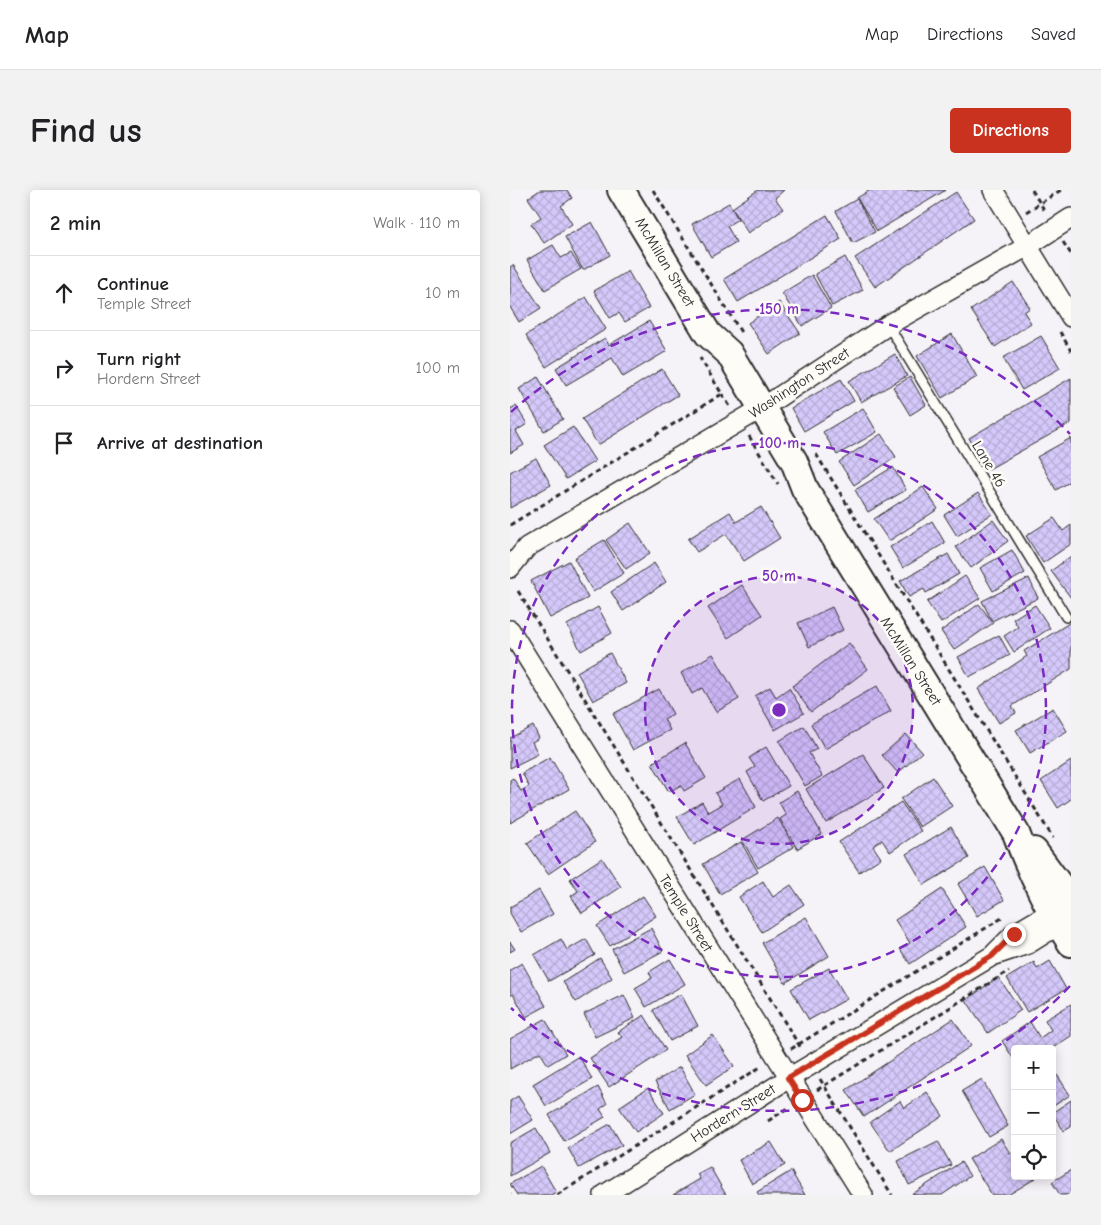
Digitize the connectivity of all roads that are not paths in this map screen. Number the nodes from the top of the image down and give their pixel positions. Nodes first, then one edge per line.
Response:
1 (621, 190) edge
2 (993, 190) edge
3 (1071, 218) edge
4 (1026, 246) junction
5 (1071, 317) edge
6 (888, 325) junction
7 (755, 412) junction
8 (518, 549) edge
9 (510, 568) edge
10 (1066, 617) dead end
11 (510, 630) edge
12 (1066, 914) edge
13 (788, 1078) junction
14 (604, 1195) edge
15 (863, 1195) edge

1 - 7 main road, McMillan Street
2 - 4 street
3 - 4 street, Washington Street
4 - 5 street
4 - 6 street, Washington Street
6 - 7 street, Washington Street
6 - 10 lane, Lane 46
7 - 8 street, Washington Street
7 - 12 main road, McMillan Street
8 - 9 street, Washington Street
11 - 13 street, Temple Street
12 - 13 street, Hordern Street
13 - 14 street, Hordern Street
13 - 15 street, Temple Street

